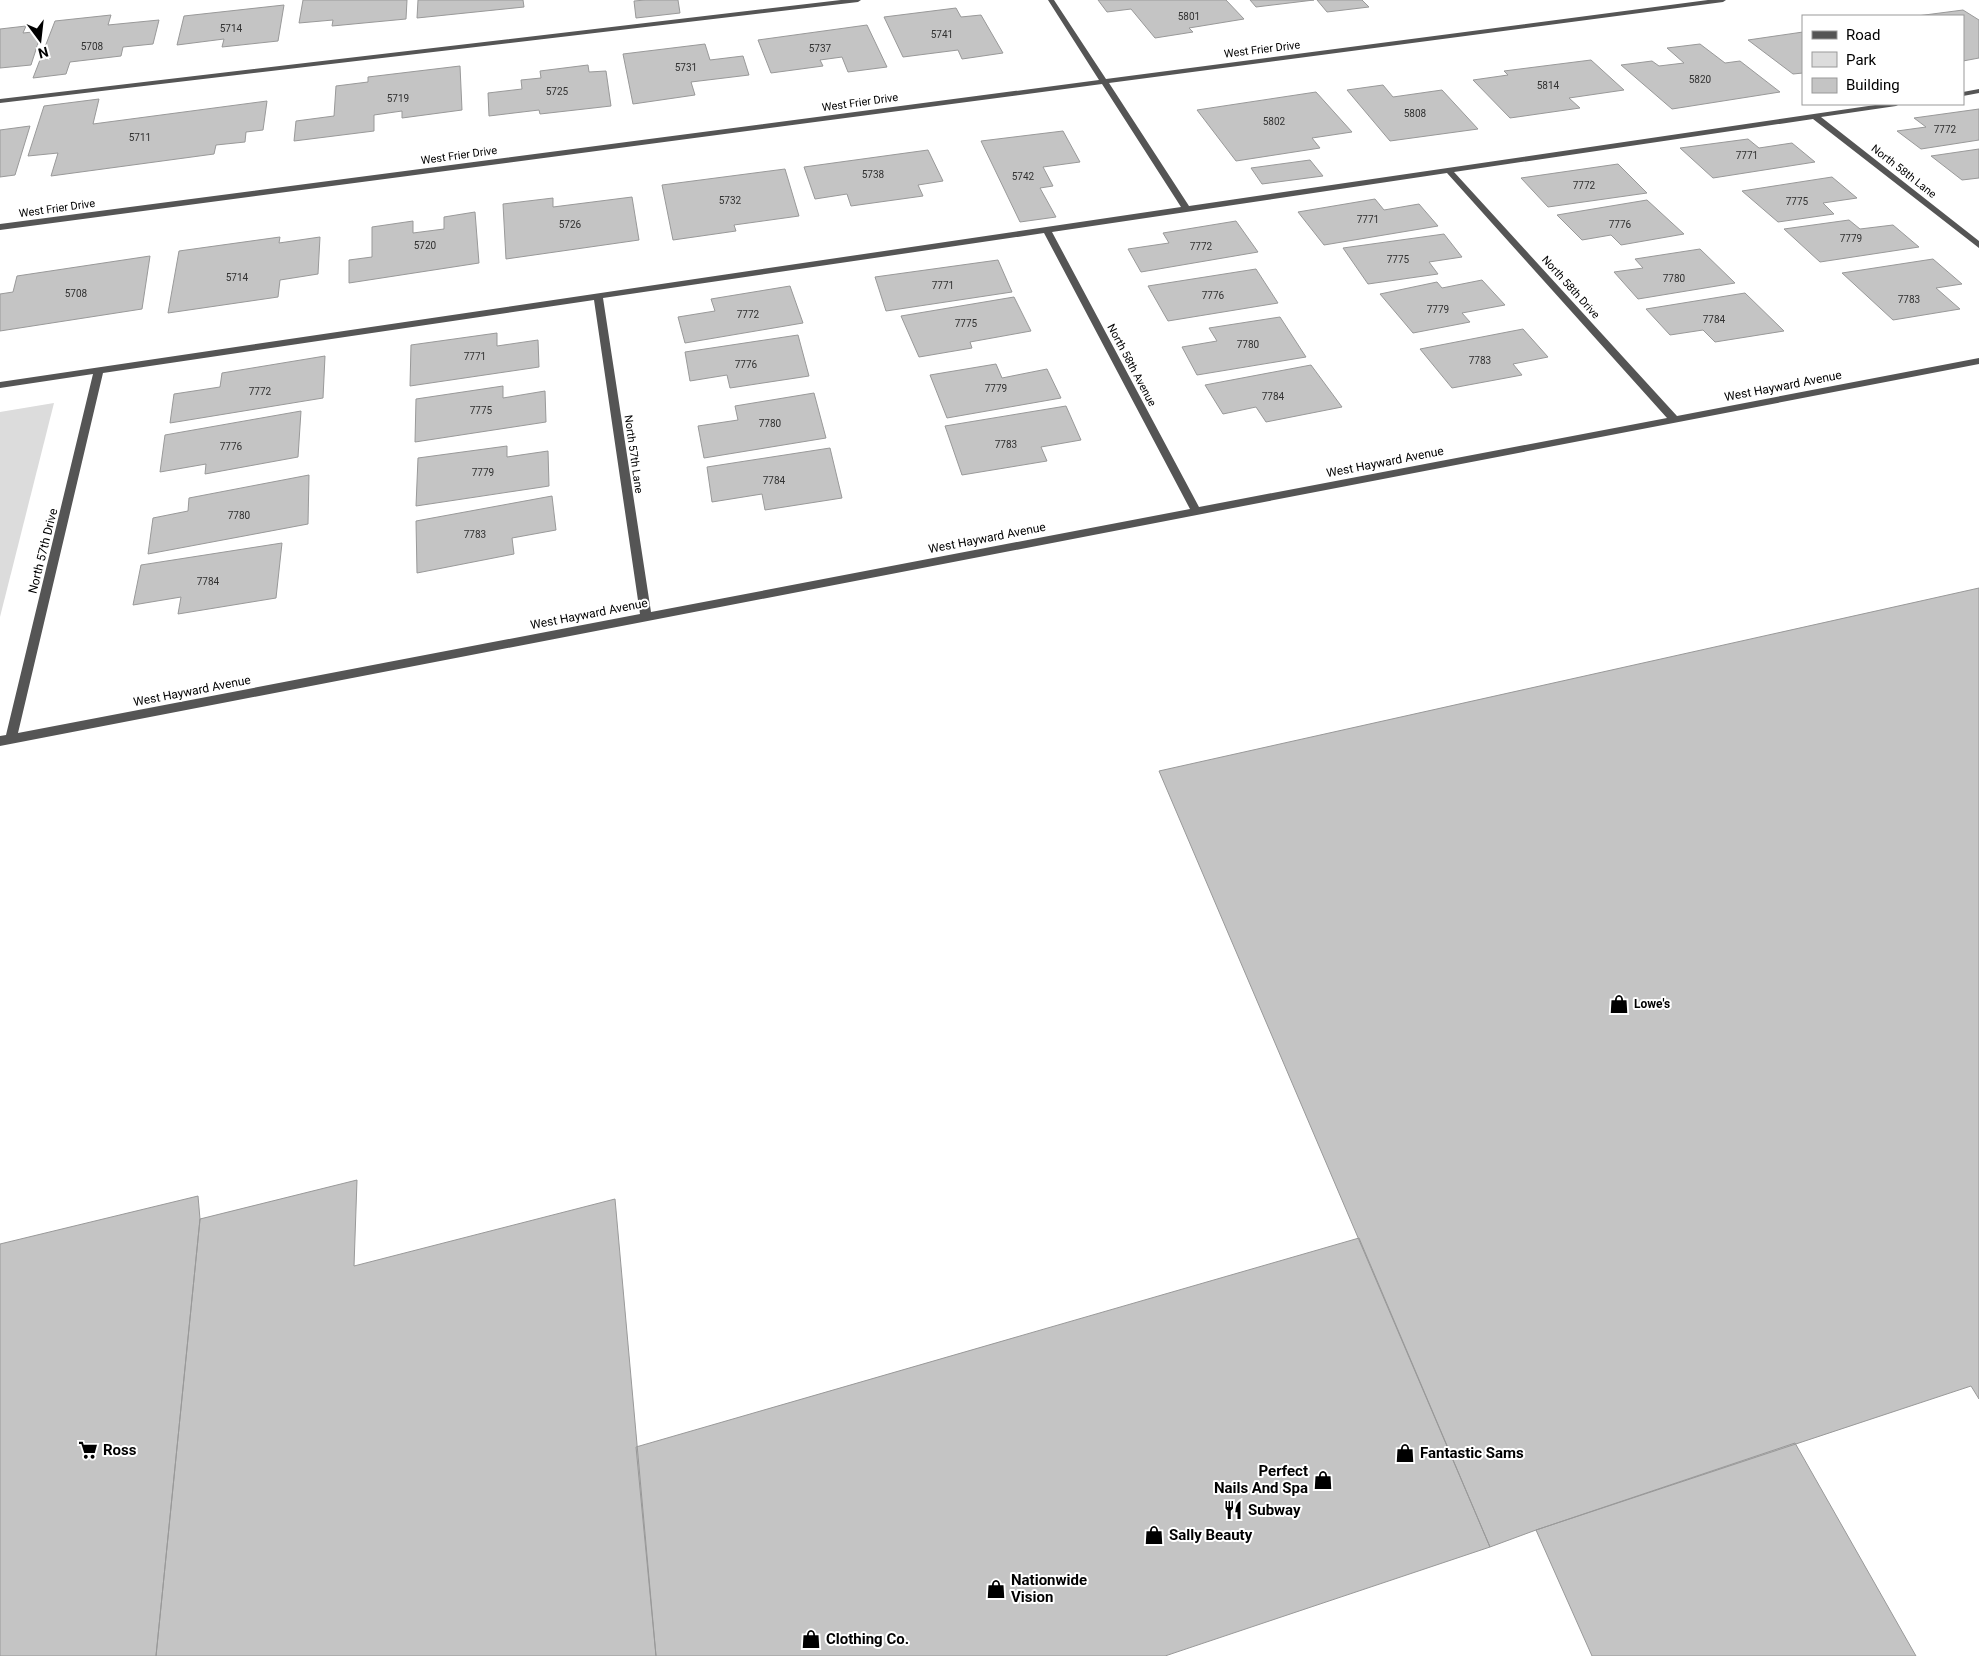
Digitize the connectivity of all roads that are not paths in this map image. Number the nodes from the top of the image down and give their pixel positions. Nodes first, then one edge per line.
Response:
1 (858, 0) edge
2 (1051, 0) edge
3 (1723, 0) edge
4 (1104, 81) junction
5 (1979, 91) edge
6 (1964, 94) edge
7 (0, 101) edge
8 (1889, 105) edge
9 (1815, 116) junction
10 (1450, 171) junction
11 (1187, 210) junction
12 (0, 227) edge
13 (1047, 230) junction
14 (1979, 245) edge
15 (598, 296) junction
16 (1979, 361) edge
17 (99, 370) junction
18 (0, 385) edge
19 (1674, 419) junction
20 (1196, 511) junction
21 (646, 616) junction
22 (6, 740) edge

1 - 7 street
2 - 4 street
3 - 4 street, West Frier Drive
4 - 11 street
4 - 12 street, West Frier Drive
5 - 6 street
8 - 9 street
9 - 10 street
9 - 14 street, North 58th Lane
10 - 11 street
10 - 19 street, North 58th Drive
11 - 13 street
13 - 15 street
13 - 20 street, North 58th Avenue
15 - 17 street
15 - 21 street, North 57th Lane
16 - 19 street, West Hayward Avenue
17 - 18 street
17 - 22 street, North 57th Drive
19 - 20 street, West Hayward Avenue
20 - 21 street, West Hayward Avenue
21 - 22 street, West Hayward Avenue

